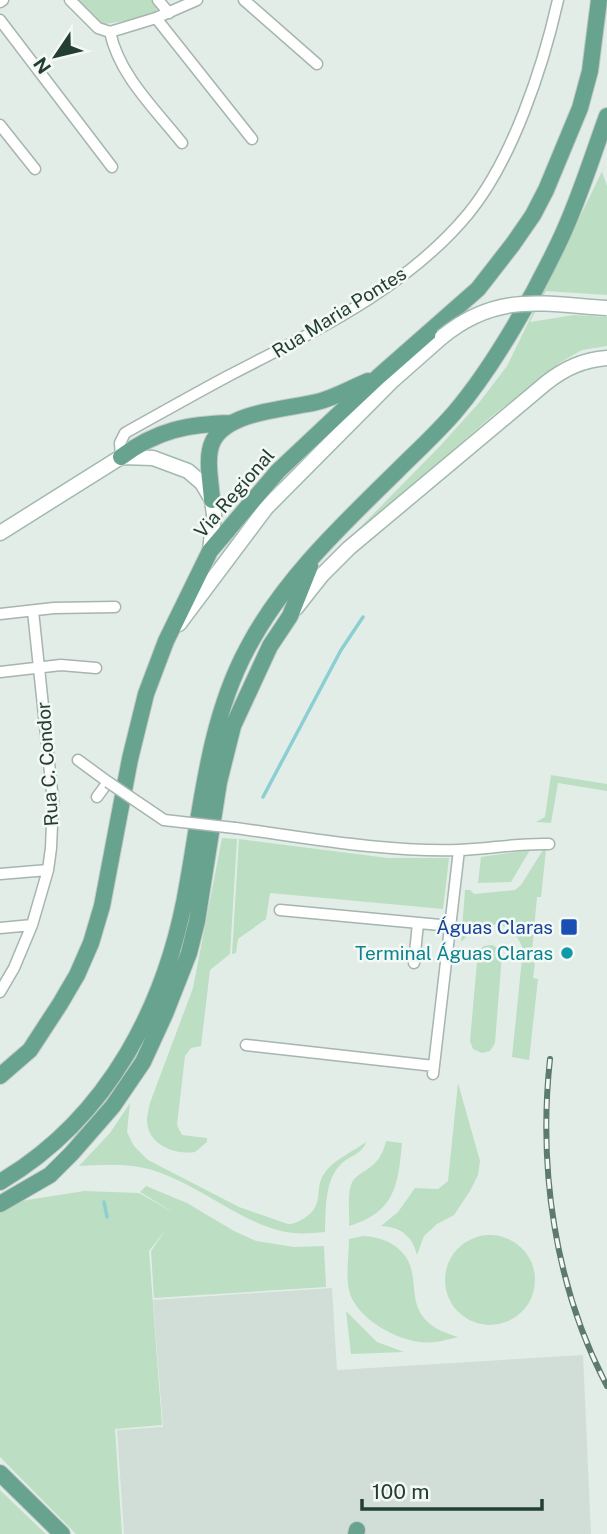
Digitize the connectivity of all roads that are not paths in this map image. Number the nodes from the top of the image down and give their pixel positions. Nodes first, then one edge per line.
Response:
1 (70, 0) edge
2 (158, 0) edge
3 (197, 0) edge
4 (244, 0) edge
5 (558, 0) edge
6 (599, 0) edge
7 (169, 13) junction
8 (156, 18) junction
9 (0, 20) edge
10 (110, 32) junction
11 (317, 64) dead end
12 (607, 116) edge
13 (0, 125) edge
14 (251, 139) dead end
15 (182, 144) dead end
16 (112, 167) dead end
17 (35, 169) dead end
18 (607, 309) edge
19 (607, 358) edge
20 (378, 377) junction
21 (233, 423) junction
22 (121, 457) junction
23 (212, 500) junction
24 (0, 533) edge
25 (210, 551) junction
26 (314, 555) junction
27 (115, 607) dead end
28 (33, 611) junction
29 (0, 614) edge
30 (290, 616) junction
31 (166, 641) junction
32 (40, 666) junction
33 (96, 668) dead end
34 (0, 672) edge
35 (78, 760) dead end
36 (108, 782) junction
37 (97, 797) dead end
38 (549, 844) dead end
39 (459, 850) junction
40 (48, 870) junction
41 (0, 874) edge
42 (280, 910) dead end
43 (418, 923) junction
44 (32, 925) junction
45 (451, 926) junction
46 (0, 928) edge
47 (414, 963) dead end
48 (1, 988) edge
49 (246, 1045) dead end
50 (0, 1076) edge
51 (0, 1182) edge
52 (0, 1204) edge
53 (0, 1473) edge
54 (62, 1534) edge

1 - 10 street
2 - 7 street
3 - 7 street
4 - 11 street
5 - 22 street, Rua Maria Pontes
6 - 20 main road, Via Regional
7 - 8 street
8 - 10 street
8 - 14 street
9 - 16 street
10 - 15 street
12 - 26 main road
13 - 17 street
18 - 31 main road, bridge
19 - 30 main road
20 - 21 main road
20 - 25 main road, Via Regional
21 - 22 main road
21 - 23 main road
22 - 23 main road
22 - 24 main road
23 - 25 main road
25 - 31 main road, Via Regional
26 - 30 main road
26 - 51 main road
27 - 28 street
28 - 29 street
28 - 32 street, Rua C. Condor
30 - 52 main road
31 - 50 main road, Via Regional
32 - 33 street
32 - 34 street
32 - 40 street, Rua C. Condor
35 - 36 street
36 - 37 street
36 - 39 street, bridge
38 - 39 street
39 - 45 street
40 - 41 street
40 - 44 street, Rua C. Condor
42 - 43 street
43 - 45 street
43 - 47 street
44 - 46 street
44 - 48 street, Rua C. Condor
45 - 49 street
53 - 54 main road

